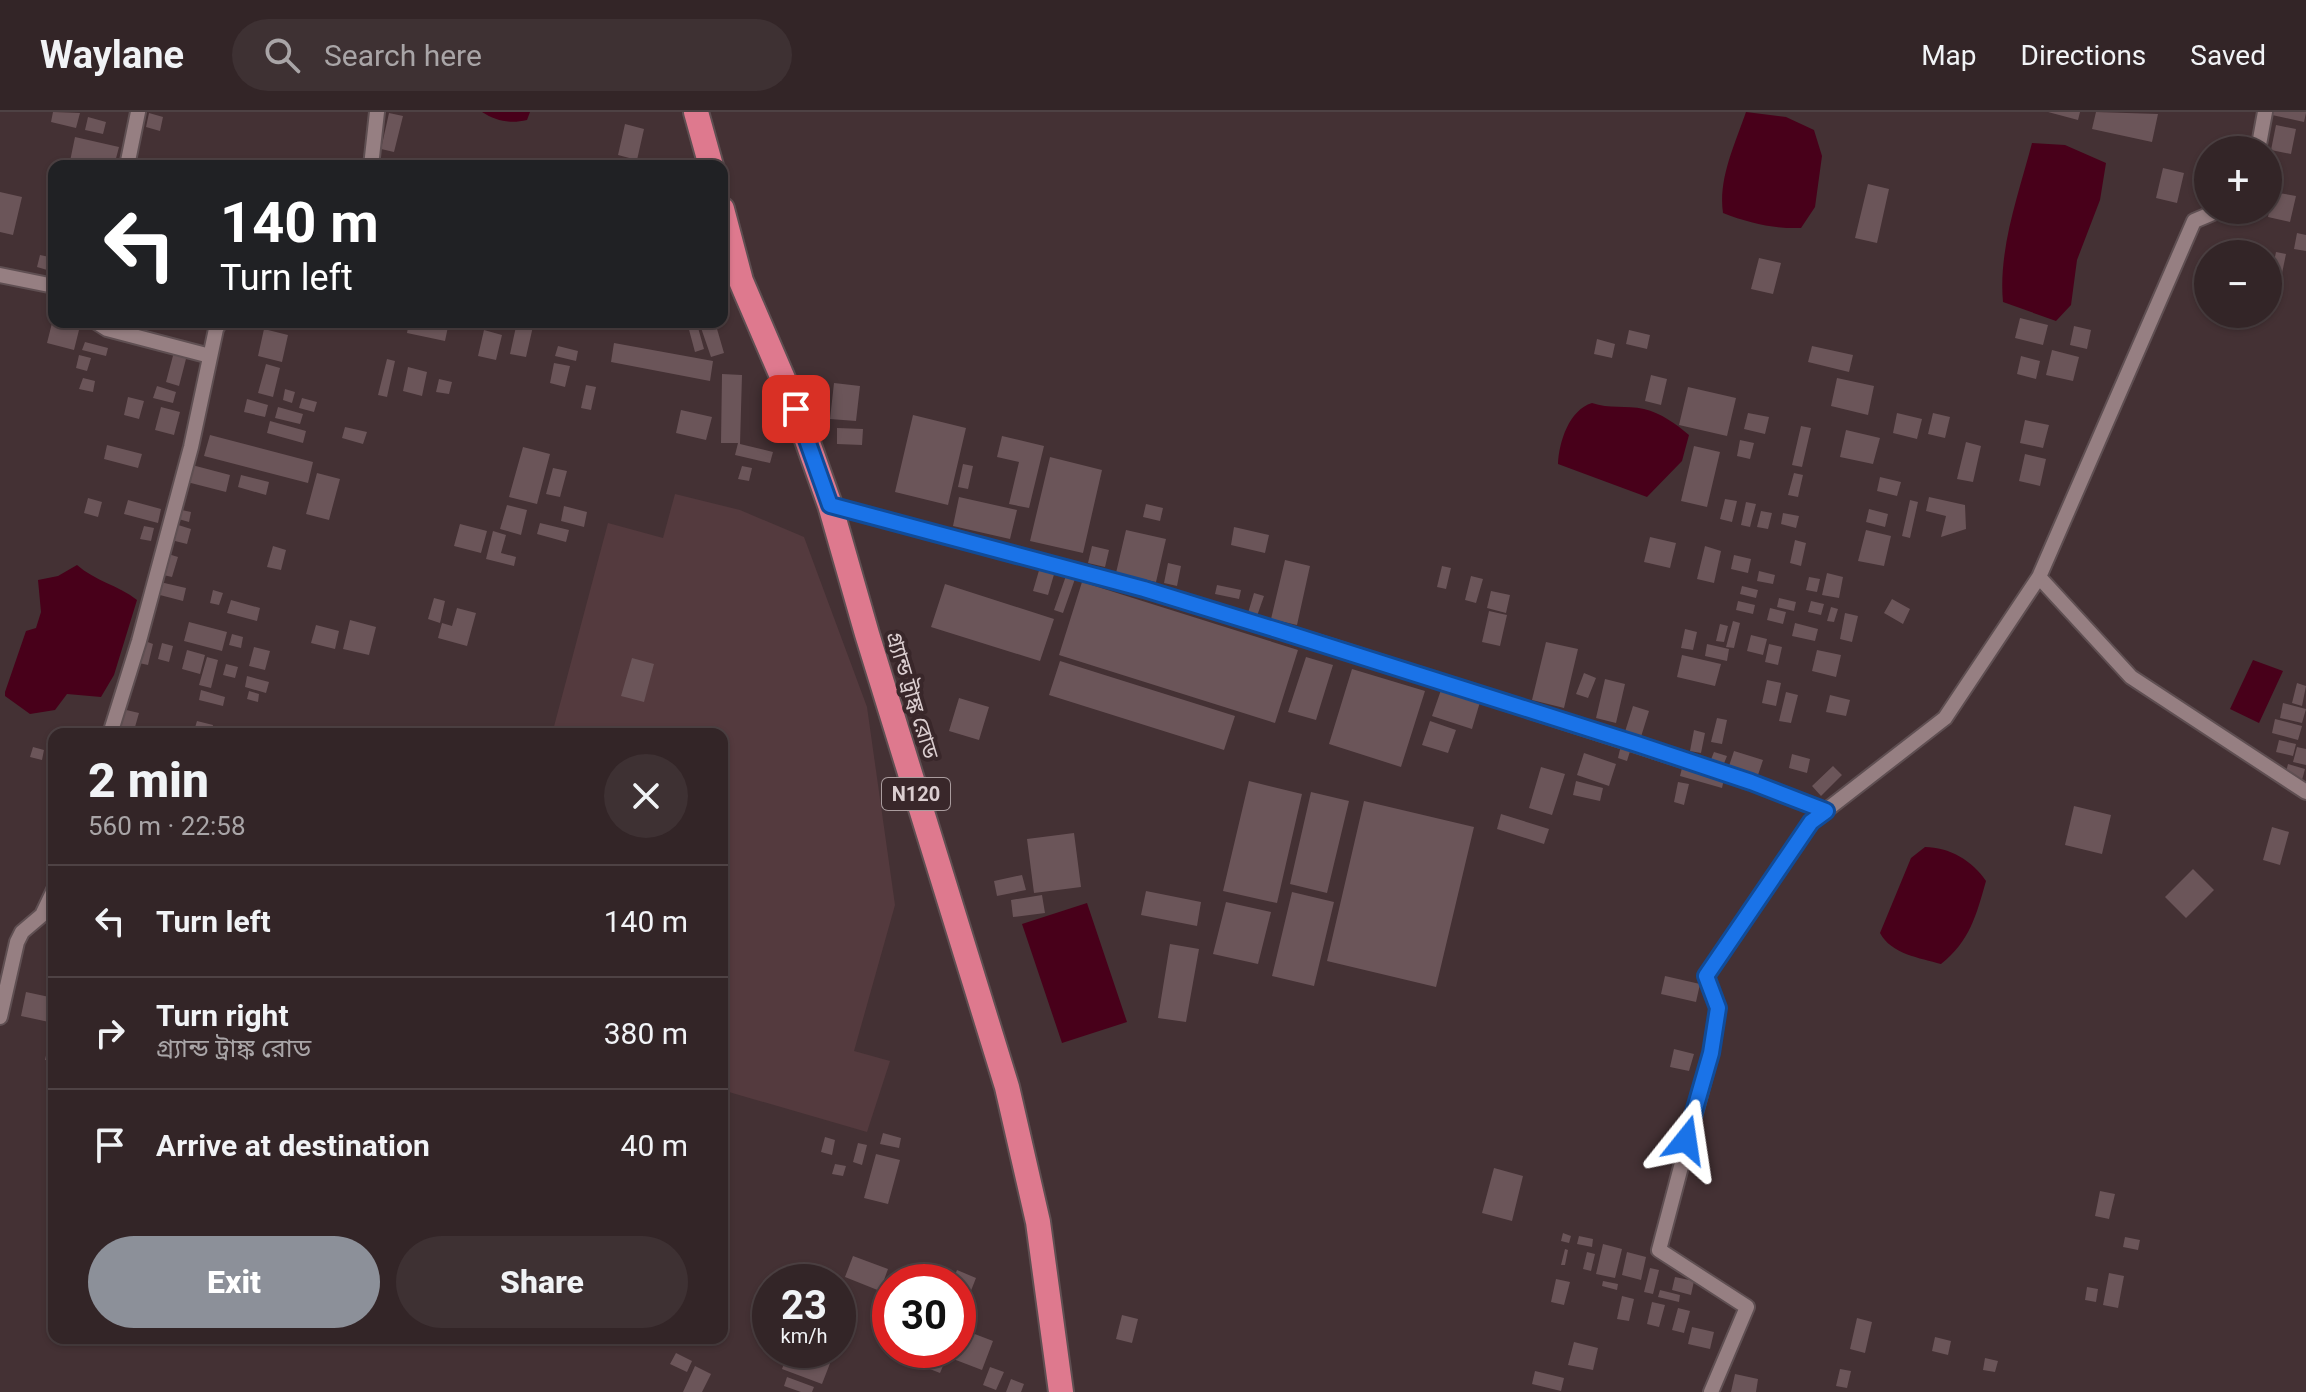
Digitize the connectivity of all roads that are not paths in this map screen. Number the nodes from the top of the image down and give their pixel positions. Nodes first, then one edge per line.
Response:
1 (138, 112) edge
2 (377, 112) edge
3 (696, 112) edge
4 (2265, 112) edge
5 (2261, 136) edge
6 (128, 160) edge
7 (372, 160) edge
8 (709, 160) edge
9 (2194, 221) edge
10 (728, 232) edge
11 (0, 275) edge
12 (48, 285) edge
13 (105, 328) edge
14 (217, 328) edge
15 (210, 356) junction
16 (830, 505) junction
17 (2039, 577) junction
18 (112, 728) edge
19 (2306, 792) edge
20 (1826, 811) junction
21 (48, 902) edge
22 (0, 1017) edge
23 (1061, 1392) edge
24 (1711, 1392) edge

1 - 6 street
2 - 7 street
3 - 8 highway
4 - 5 street
9 - 17 street
10 - 16 highway, গ্র্যান্ড ট্রাঙ্ক রোড / N120
11 - 12 street
13 - 15 street
14 - 15 street
15 - 18 street
16 - 20 street
16 - 23 highway, গ্র্যান্ড ট্রাঙ্ক রোড / N120
17 - 19 street
17 - 20 street
20 - 24 street
21 - 22 street

